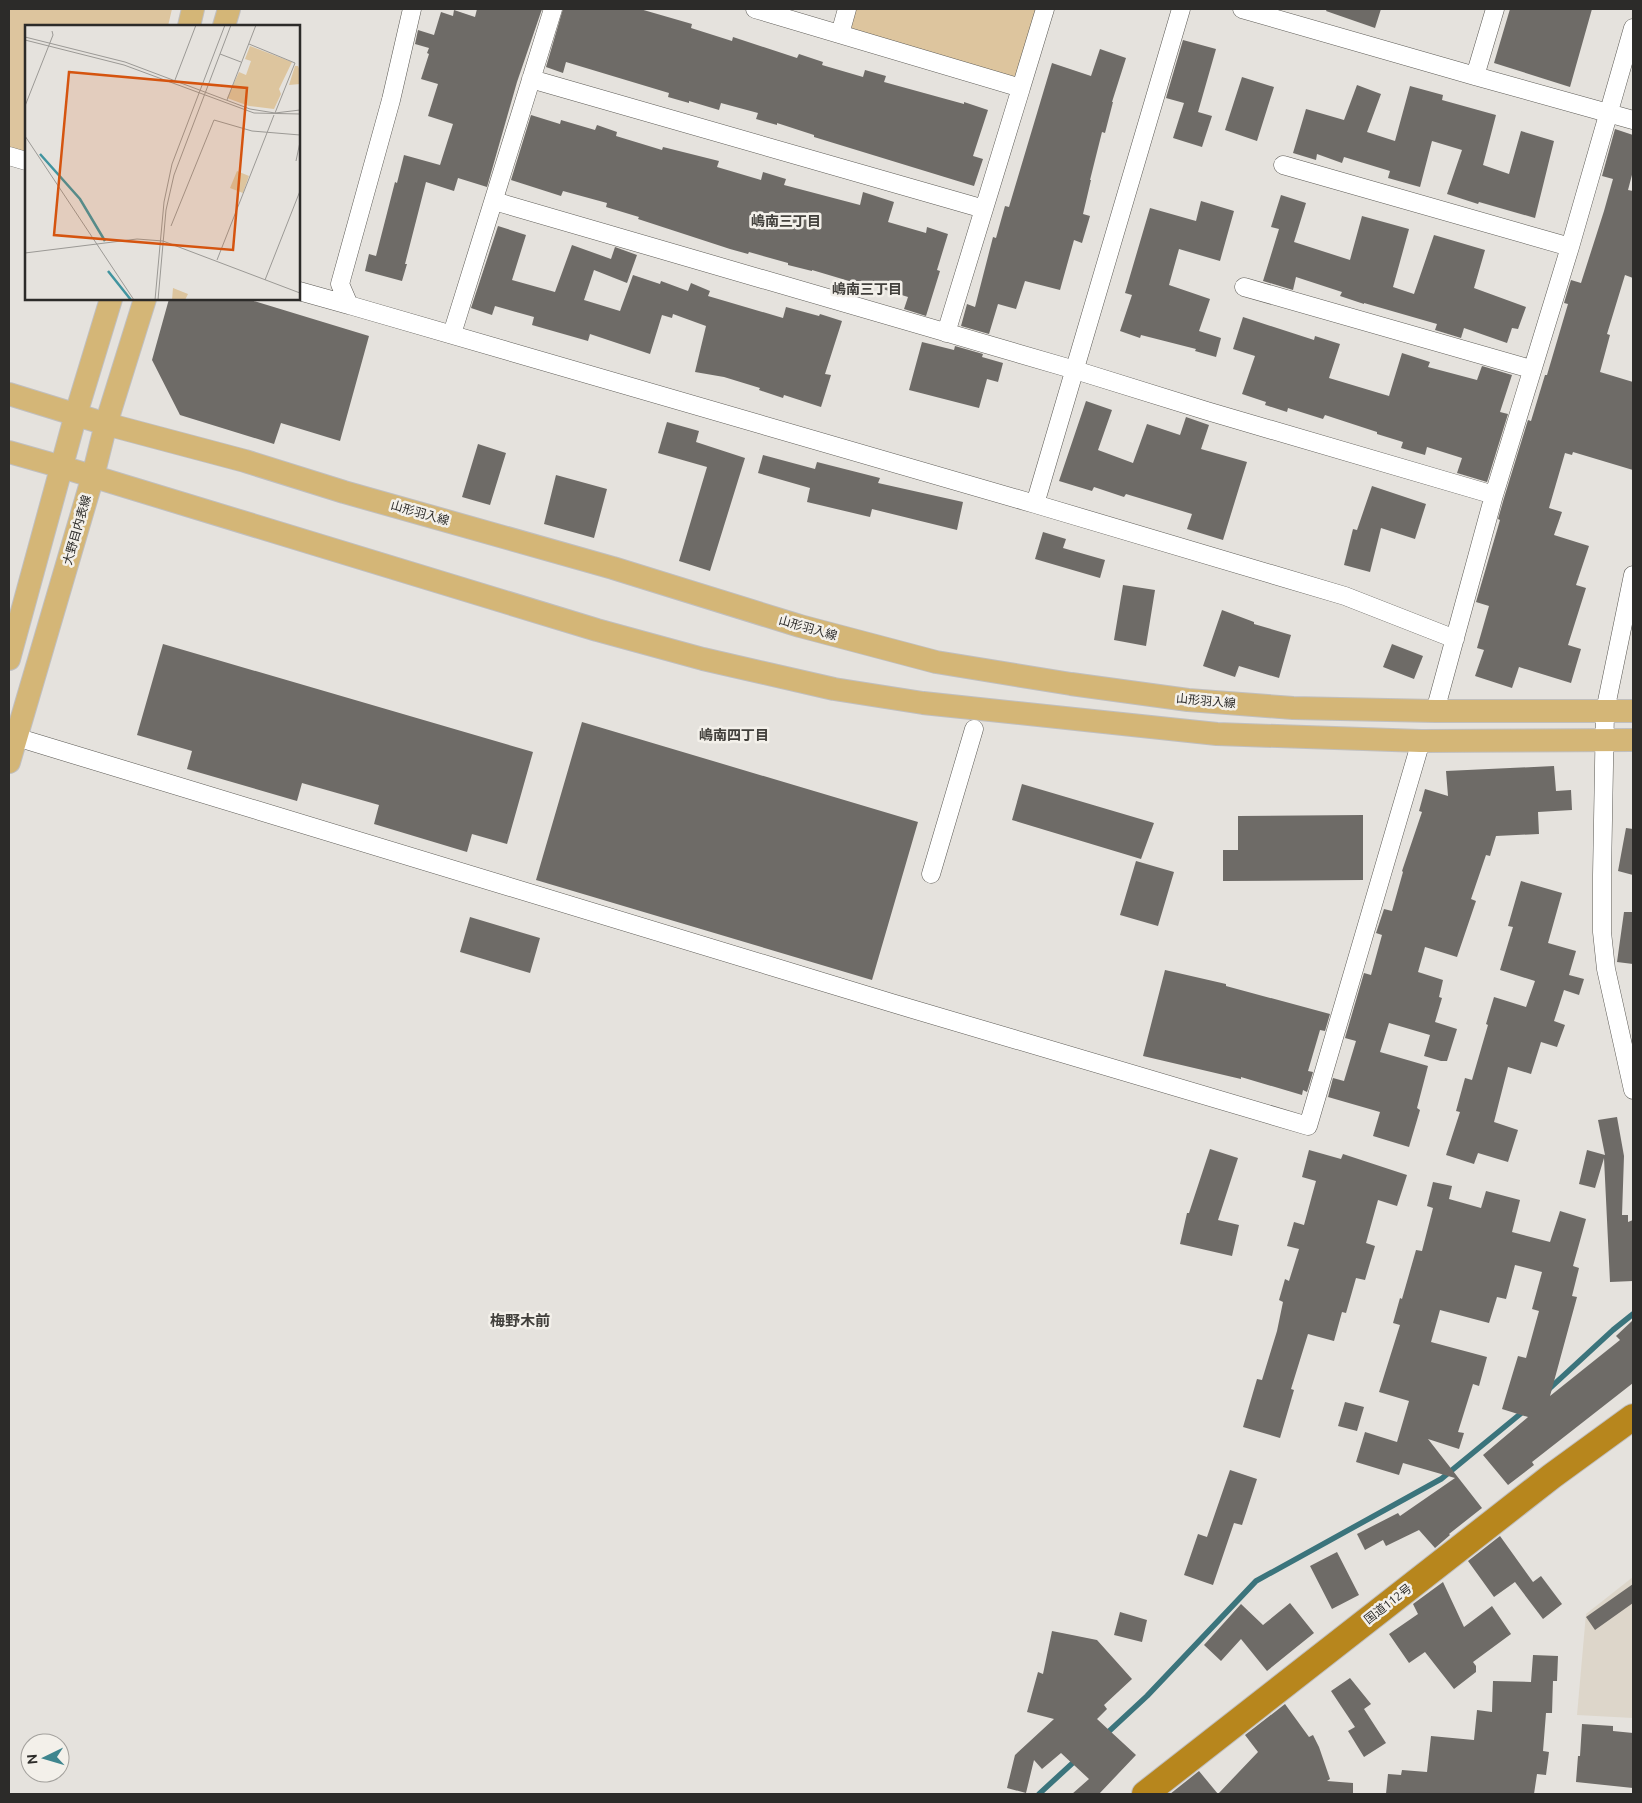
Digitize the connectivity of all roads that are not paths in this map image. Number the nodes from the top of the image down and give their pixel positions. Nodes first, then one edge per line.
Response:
1 (194, 9) edge
2 (229, 9) edge
3 (412, 9) edge
4 (552, 9) edge
5 (755, 9) edge
6 (847, 9) edge
7 (1046, 9) edge
8 (1181, 9) edge
9 (1242, 9) edge
10 (1495, 9) edge
11 (189, 25) edge
12 (224, 25) edge
13 (1633, 28) edge
14 (840, 34) junction
15 (1475, 76) junction
16 (531, 79) junction
17 (1021, 88) junction
18 (1608, 113) junction
19 (1633, 120) edge
20 (9, 156) edge
21 (25, 161) edge
22 (1283, 165) dead end
23 (494, 201) junction
24 (984, 209) junction
25 (1570, 247) junction
26 (1244, 287) dead end
27 (300, 291) edge
28 (111, 300) edge
29 (145, 300) edge
30 (349, 305) junction
31 (946, 332) junction
32 (452, 334) junction
33 (1532, 369) junction
34 (1075, 370) junction
35 (9, 394) edge
36 (76, 414) junction
37 (106, 424) junction
38 (9, 452) edge
39 (62, 467) junction
40 (93, 476) junction
41 (1494, 496) junction
42 (1035, 504) junction
43 (1633, 575) edge
44 (1455, 639) junction
45 (9, 659) edge
46 (1435, 711) junction
47 (1605, 711) junction
48 (1633, 711) edge
49 (974, 729) dead end
50 (16, 737) junction
51 (1604, 740) junction
52 (1633, 740) edge
53 (1421, 741) junction
54 (9, 762) edge
55 (931, 874) dead end
56 (1633, 1090) edge
57 (1633, 1417) edge
58 (1145, 1794) edge

1 - 11 main road
2 - 12 main road
3 - 30 street
4 - 16 street
5 - 14 street
6 - 14 street
7 - 17 street
8 - 34 street
9 - 15 street
10 - 15 street
13 - 18 street
14 - 17 street
15 - 18 street
16 - 23 street
16 - 24 street
17 - 24 street
18 - 19 street
18 - 25 street
20 - 21 street
22 - 25 street
23 - 31 street
23 - 32 street
24 - 31 street
25 - 33 street
26 - 33 street
27 - 30 street
28 - 36 main road
29 - 37 main road, 大野目内表線
30 - 32 street
31 - 34 street
32 - 42 street
33 - 41 street
34 - 41 street
34 - 42 street
35 - 36 main road, 山形羽入線
36 - 37 main road, 山形羽入線
36 - 39 main road
37 - 40 main road, 大野目内表線
37 - 46 main road, 山形羽入線
38 - 39 main road
39 - 40 main road
39 - 45 main road
40 - 50 main road, 大野目内表線
40 - 53 main road
41 - 44 street
42 - 44 street
43 - 47 street
44 - 46 street
46 - 47 main road, 山形羽入線
47 - 48 main road, 山形羽入線
47 - 51 street
49 - 55 street
50 - 53 street
50 - 54 main road, 大野目内表線
51 - 52 main road
51 - 53 main road
51 - 56 street
57 - 58 highway, 国道112号

